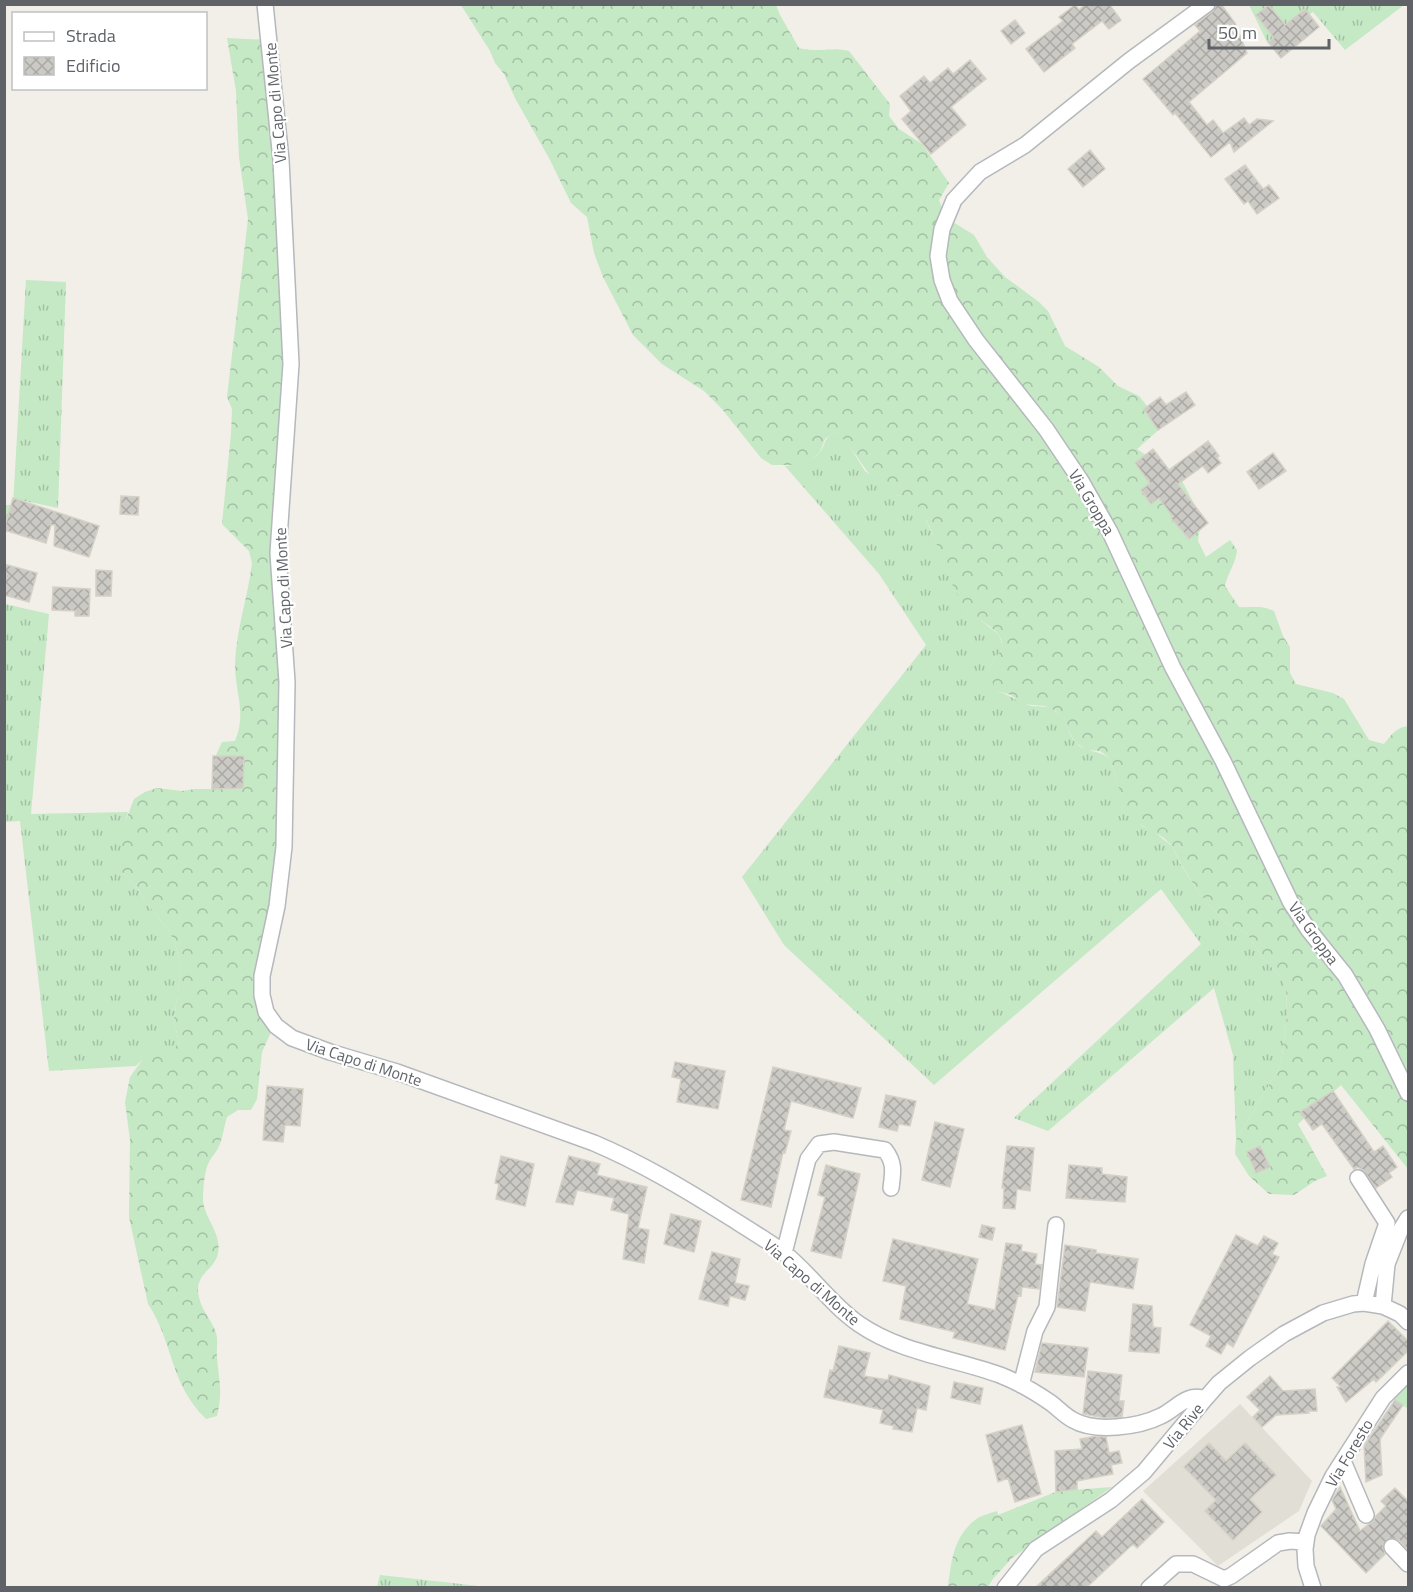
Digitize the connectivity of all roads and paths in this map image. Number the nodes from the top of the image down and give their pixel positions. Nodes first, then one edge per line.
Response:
1 (265, 4) edge
2 (1207, 4) edge
3 (1408, 1093) edge
4 (1358, 1178) dead end
5 (891, 1188) dead end
6 (1408, 1218) edge
7 (1056, 1225) dead end
8 (784, 1253) junction
9 (1364, 1303) junction
10 (1383, 1306) junction
11 (1408, 1322) edge
12 (1407, 1375) edge
13 (1021, 1385) junction
14 (1205, 1399) junction
15 (1343, 1461) junction
16 (1366, 1515) dead end
17 (1305, 1542) junction
18 (1392, 1547) dead end
19 (1408, 1564) edge
20 (1005, 1587) edge
21 (1149, 1587) edge
22 (1313, 1587) edge

1 - 8 street, Via Capo di Monte
2 - 3 street, Via Groppa
4 - 9 street
5 - 8 street
6 - 10 street
7 - 13 street
8 - 13 street, Via Capo di Monte
9 - 10 street, Via Rive
9 - 14 street, Via Rive
10 - 11 street
12 - 15 street, Via Foresto
13 - 14 street, Via Capo di Monte
14 - 20 street, Via Rive
15 - 16 street
15 - 17 street, Via Foresto
17 - 21 street
17 - 22 street, Via Foresto
18 - 19 street

